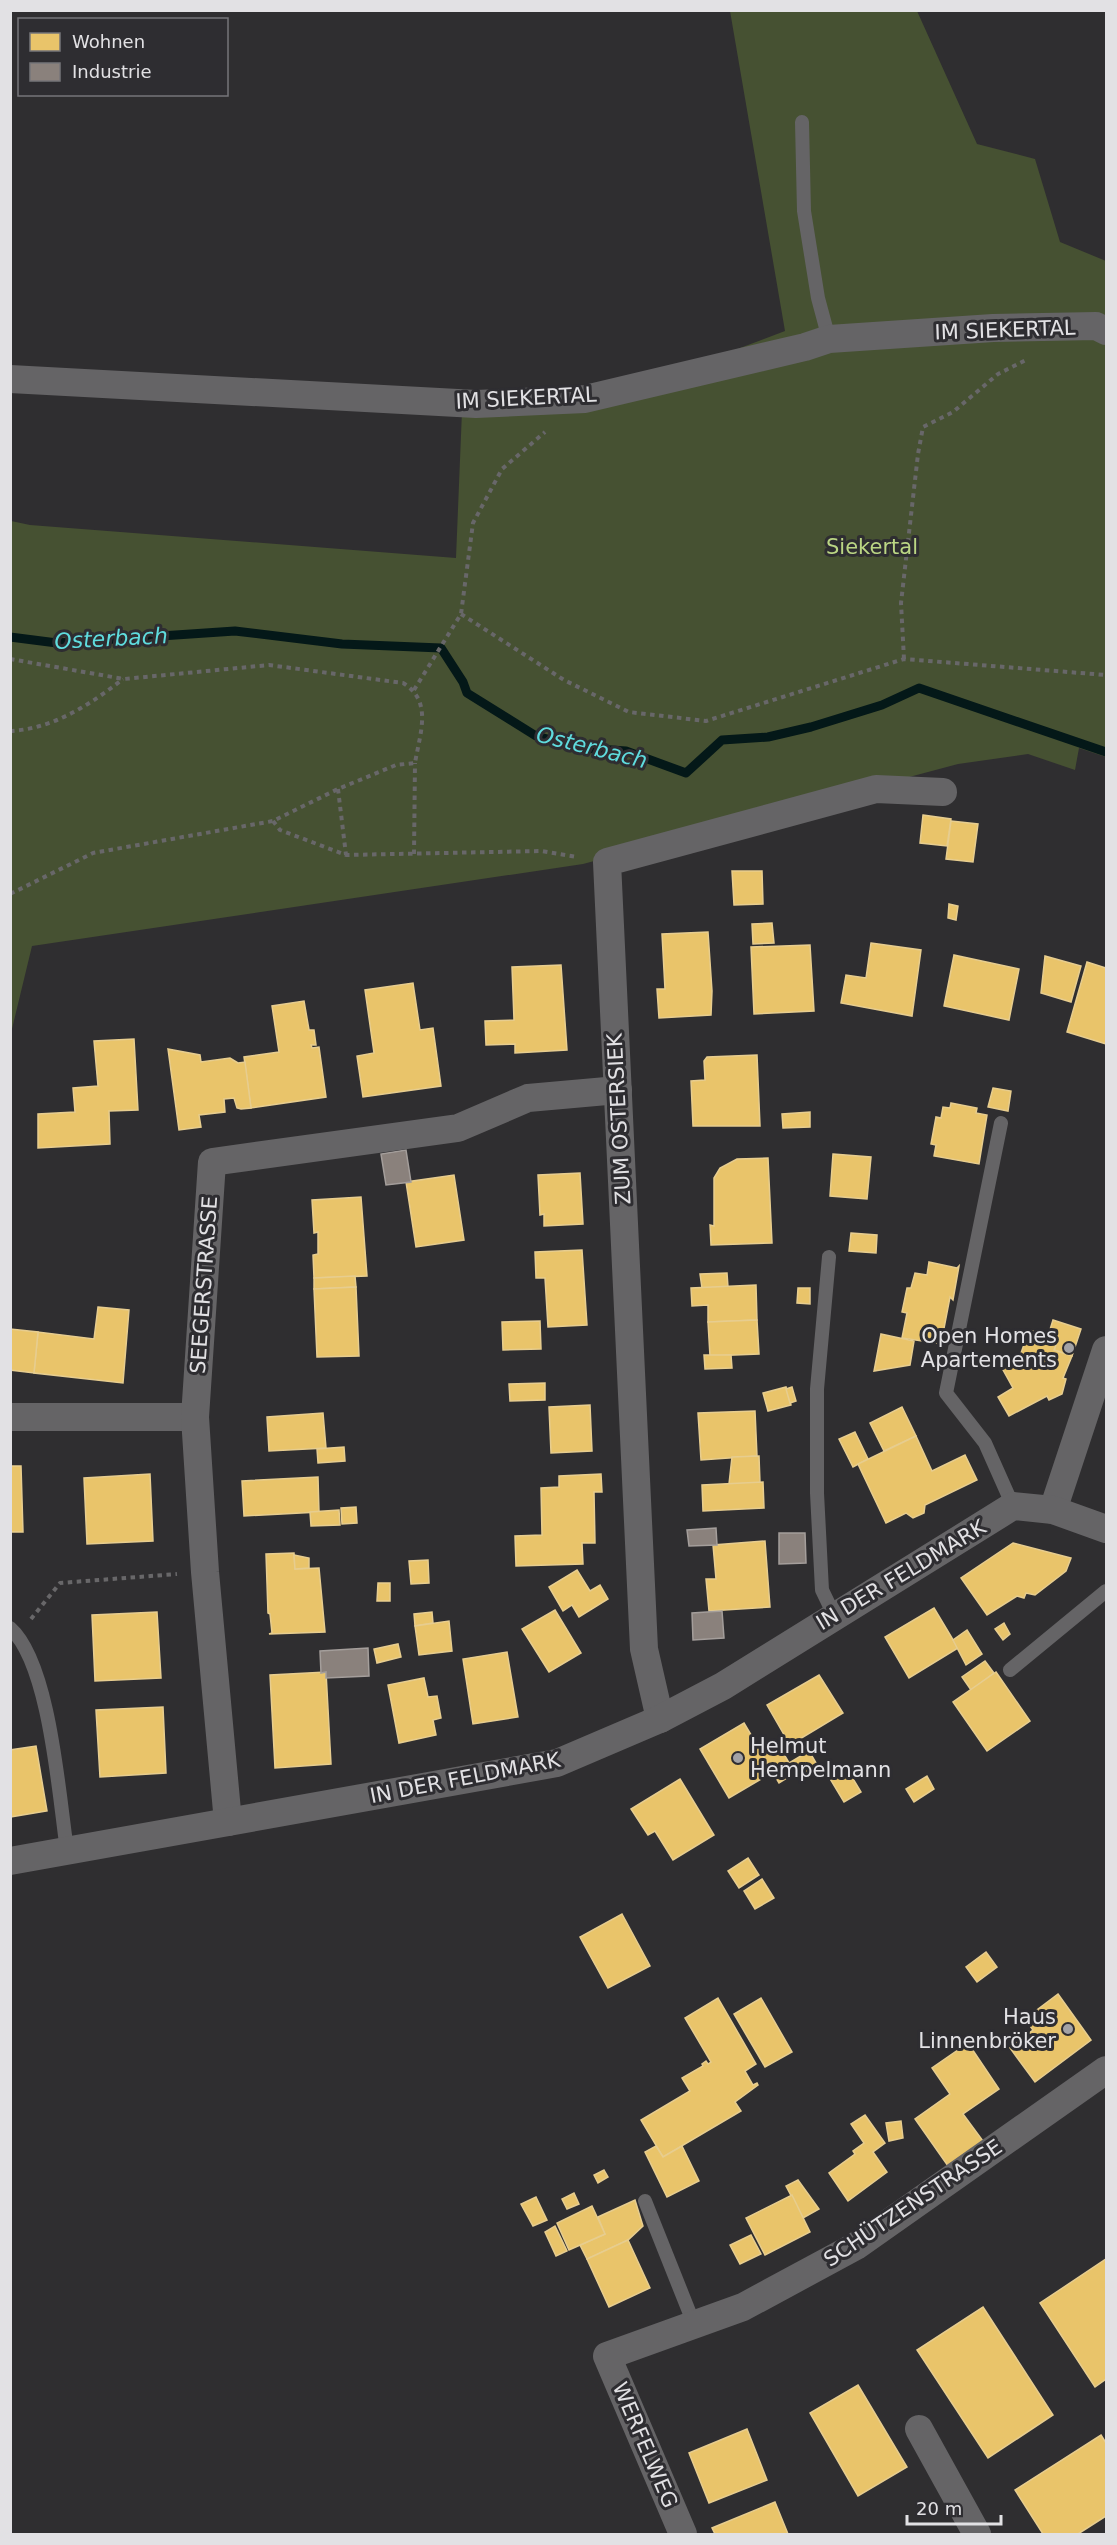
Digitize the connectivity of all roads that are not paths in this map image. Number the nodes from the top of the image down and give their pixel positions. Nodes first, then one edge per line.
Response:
1 (802, 123) dead end
2 (1107, 331) edge
3 (829, 339) junction
4 (10, 379) edge
5 (943, 792) dead end
6 (618, 1090) junction
7 (1001, 1123) dead end
8 (829, 1257) dead end
9 (1107, 1350) edge
10 (10, 1417) edge
11 (195, 1417) junction
12 (1013, 1506) junction
13 (1053, 1510) junction
14 (1107, 1529) edge
15 (1107, 1591) edge
16 (834, 1615) junction
17 (14, 1632) edge
18 (1010, 1670) dead end
19 (660, 1719) junction
20 (228, 1822) junction
21 (67, 1850) junction
22 (10, 1861) edge
23 (1107, 2070) edge
24 (645, 2201) dead end
25 (694, 2324) junction
26 (607, 2356) joint
27 (919, 2429) dead end
28 (683, 2535) edge
29 (977, 2535) edge

1 - 3 lane
2 - 3 street, IM SIEKERTAL
3 - 4 street, IM SIEKERTAL
5 - 6 street, ZUM OSTERSIEK
6 - 11 street, SEEGERSTRASSE
6 - 19 street, ZUM OSTERSIEK
7 - 12 lane
8 - 16 lane
9 - 13 street
10 - 11 street
11 - 20 street, SEEGERSTRASSE
12 - 13 street
12 - 16 street, IN DER FELDMARK
13 - 14 street
15 - 18 lane
16 - 19 street, IN DER FELDMARK
17 - 21 lane
19 - 20 street, IN DER FELDMARK
20 - 21 street, IN DER FELDMARK
21 - 22 street, IN DER FELDMARK
23 - 25 street, SCHÜTZENSTRASSE
24 - 25 lane
25 - 26 street, SCHÜTZENSTRASSE
26 - 28 street, WERFELWEG
27 - 29 street

